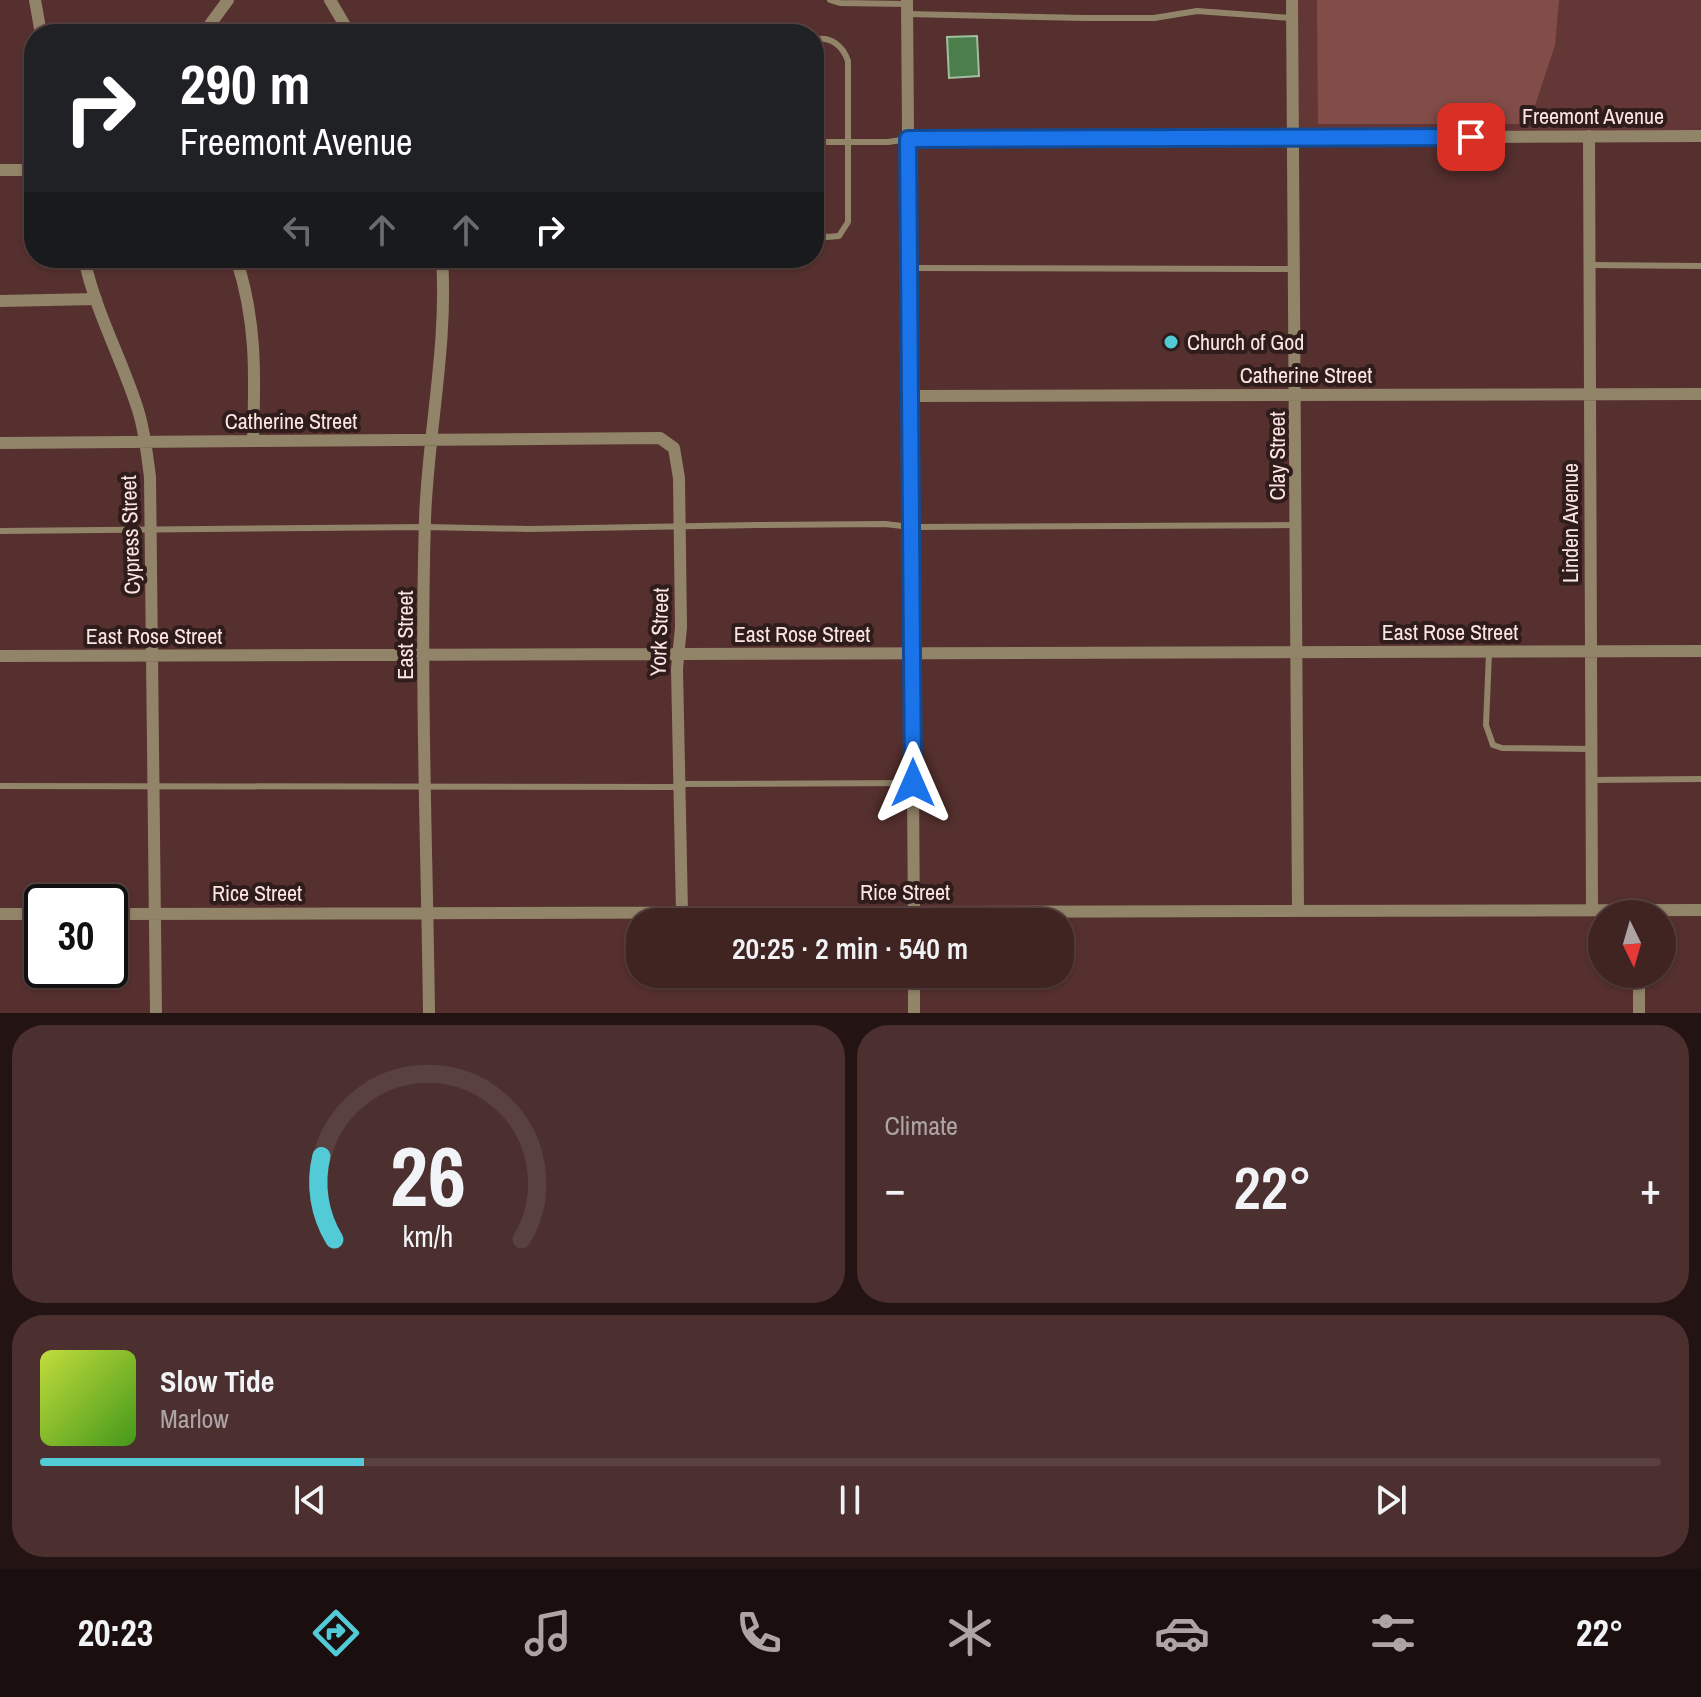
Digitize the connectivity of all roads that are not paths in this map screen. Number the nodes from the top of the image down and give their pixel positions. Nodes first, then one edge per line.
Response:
1 (35, 0) edge
2 (228, 0) edge
3 (330, 0) edge
4 (830, 0) edge
5 (1292, 0) edge
6 (907, 6) edge
7 (1292, 18) junction
8 (39, 24) edge
9 (210, 24) edge
10 (344, 24) edge
11 (824, 39) edge
12 (1589, 136) junction
13 (1701, 136) edge
14 (1293, 138) junction
15 (908, 139) junction
16 (824, 142) edge
17 (849, 142) junction
18 (0, 170) edge
19 (24, 170) edge
20 (824, 236) edge
21 (1589, 265) junction
22 (1701, 266) edge
23 (87, 268) edge
24 (239, 268) edge
25 (442, 268) edge
26 (910, 268) junction
27 (1295, 269) junction
28 (96, 299) junction
29 (0, 301) edge
30 (1589, 394) junction
31 (1701, 394) edge
32 (1296, 395) junction
33 (911, 396) junction
34 (583, 439) joint
35 (430, 440) junction
36 (253, 441) junction
37 (146, 442) junction
38 (0, 443) edge
39 (1297, 525) junction
40 (425, 527) junction
41 (680, 527) junction
42 (911, 527) junction
43 (151, 530) junction
44 (0, 531) edge
45 (1591, 651) junction
46 (1701, 651) edge
47 (1298, 652) junction
48 (1489, 652) junction
49 (912, 653) junction
50 (678, 654) junction
51 (424, 655) junction
52 (0, 656) edge
53 (153, 656) junction
54 (1592, 749) junction
55 (1701, 779) edge
56 (1592, 780) junction
57 (913, 783) junction
58 (0, 786) edge
59 (426, 786) junction
60 (680, 786) junction
61 (154, 787) junction
62 (1592, 900) edge
63 (682, 908) edge
64 (914, 908) edge
65 (1588, 910) edge
66 (1701, 910) edge
67 (1298, 911) junction
68 (1676, 911) edge
69 (626, 912) edge
70 (428, 913) junction
71 (0, 914) edge
72 (24, 914) edge
73 (128, 914) edge
74 (155, 914) junction
75 (1074, 914) edge
76 (914, 988) edge
77 (1639, 988) edge
78 (156, 1013) edge
79 (429, 1013) edge
80 (914, 1013) edge
81 (1639, 1013) edge

1 - 8 street
2 - 9 street
3 - 10 street
4 - 6 lane
5 - 7 street, Clay Street
6 - 7 lane
6 - 15 street
7 - 14 street, Clay Street
11 - 17 lane
12 - 13 street, Freemont Avenue
12 - 14 street, Freemont Avenue
12 - 21 street, Linden Avenue
14 - 15 street, Freemont Avenue
14 - 27 street, Clay Street
15 - 17 lane
15 - 26 street
16 - 17 lane
17 - 20 lane
18 - 19 street
21 - 22 lane
21 - 30 street, Linden Avenue
23 - 28 street, Cypress Street
24 - 36 street
25 - 35 street, East Street
26 - 27 lane
26 - 33 street
27 - 32 street, Clay Street
28 - 29 street
28 - 37 street, Cypress Street
30 - 31 street, Catherine Street
30 - 32 street, Catherine Street
30 - 45 street, Linden Avenue
32 - 33 street, Catherine Street
32 - 39 street, Clay Street
33 - 42 street
34 - 35 street, Catherine Street
34 - 41 street, York Street
35 - 36 street, Catherine Street
35 - 40 street, East Street
36 - 37 street, Catherine Street
37 - 38 street, Catherine Street
37 - 43 street, Cypress Street
39 - 42 lane
39 - 47 street, Clay Street
40 - 41 lane
40 - 43 lane
40 - 51 street, East Street
41 - 42 lane
41 - 50 street, York Street
42 - 49 street
43 - 44 lane
43 - 53 street, Cypress Street
45 - 46 street, East Rose Street
45 - 48 street, East Rose Street
45 - 54 street, Linden Avenue
47 - 48 street, East Rose Street
47 - 49 street, East Rose Street
47 - 67 street, Clay Street
48 - 54 lane
49 - 50 street, East Rose Street
49 - 57 street
50 - 51 street, East Rose Street
50 - 60 street, York Street
51 - 53 street, East Rose Street
51 - 59 street, East Street
52 - 53 street, East Rose Street
53 - 61 street, Cypress Street
54 - 56 street, Linden Avenue
55 - 56 lane
56 - 62 street, Linden Avenue
57 - 60 lane
57 - 64 street
58 - 61 lane
59 - 60 lane
59 - 61 lane
59 - 70 street, East Street
60 - 63 street, York Street
61 - 74 street, Cypress Street
65 - 67 street, Rice Street
66 - 68 street, Rice Street
67 - 75 street, Rice Street
69 - 70 street, Rice Street
70 - 74 street, Rice Street
70 - 79 street, East Street
71 - 72 street
73 - 74 street, Rice Street
74 - 78 street, Cypress Street
76 - 80 street
77 - 81 street

